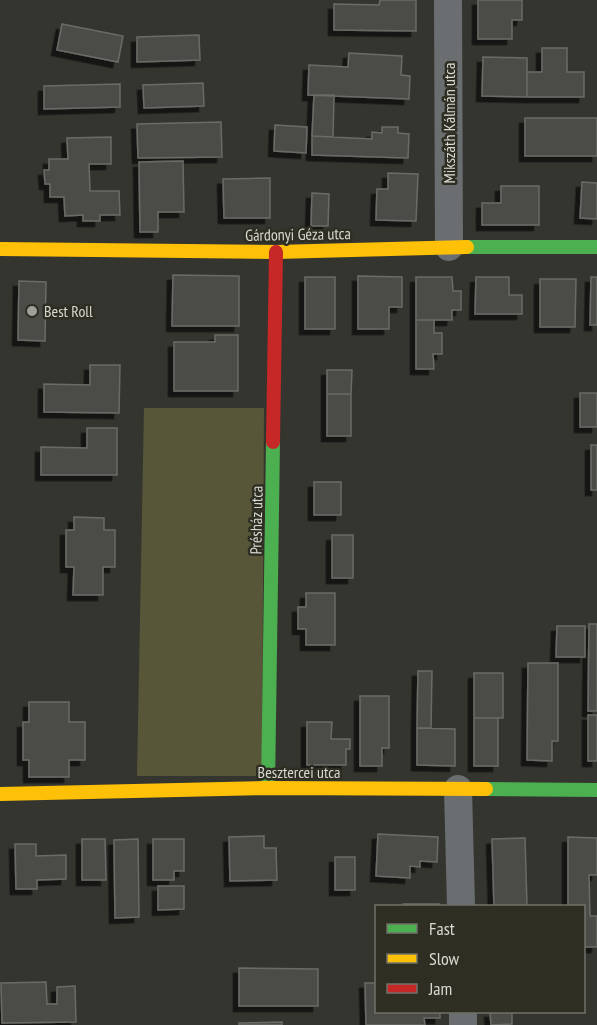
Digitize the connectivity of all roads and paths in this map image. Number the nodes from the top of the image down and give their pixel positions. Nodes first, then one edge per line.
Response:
1 (448, 0) edge
2 (449, 247) junction
3 (597, 247) edge
4 (0, 249) edge
5 (276, 252) junction
6 (268, 788) junction
7 (458, 789) junction
8 (597, 790) edge
9 (0, 794) edge
10 (461, 905) edge

1 - 2 street, Mikszáth Kálmán utca
2 - 3 street, Gárdonyi Géza utca
2 - 5 street, Gárdonyi Géza utca
4 - 5 street, Gárdonyi Géza utca
5 - 6 street, Présház utca
6 - 7 street, Besztercei utca
6 - 9 street, Besztercei utca
7 - 8 street, Besztercei utca
7 - 10 street

